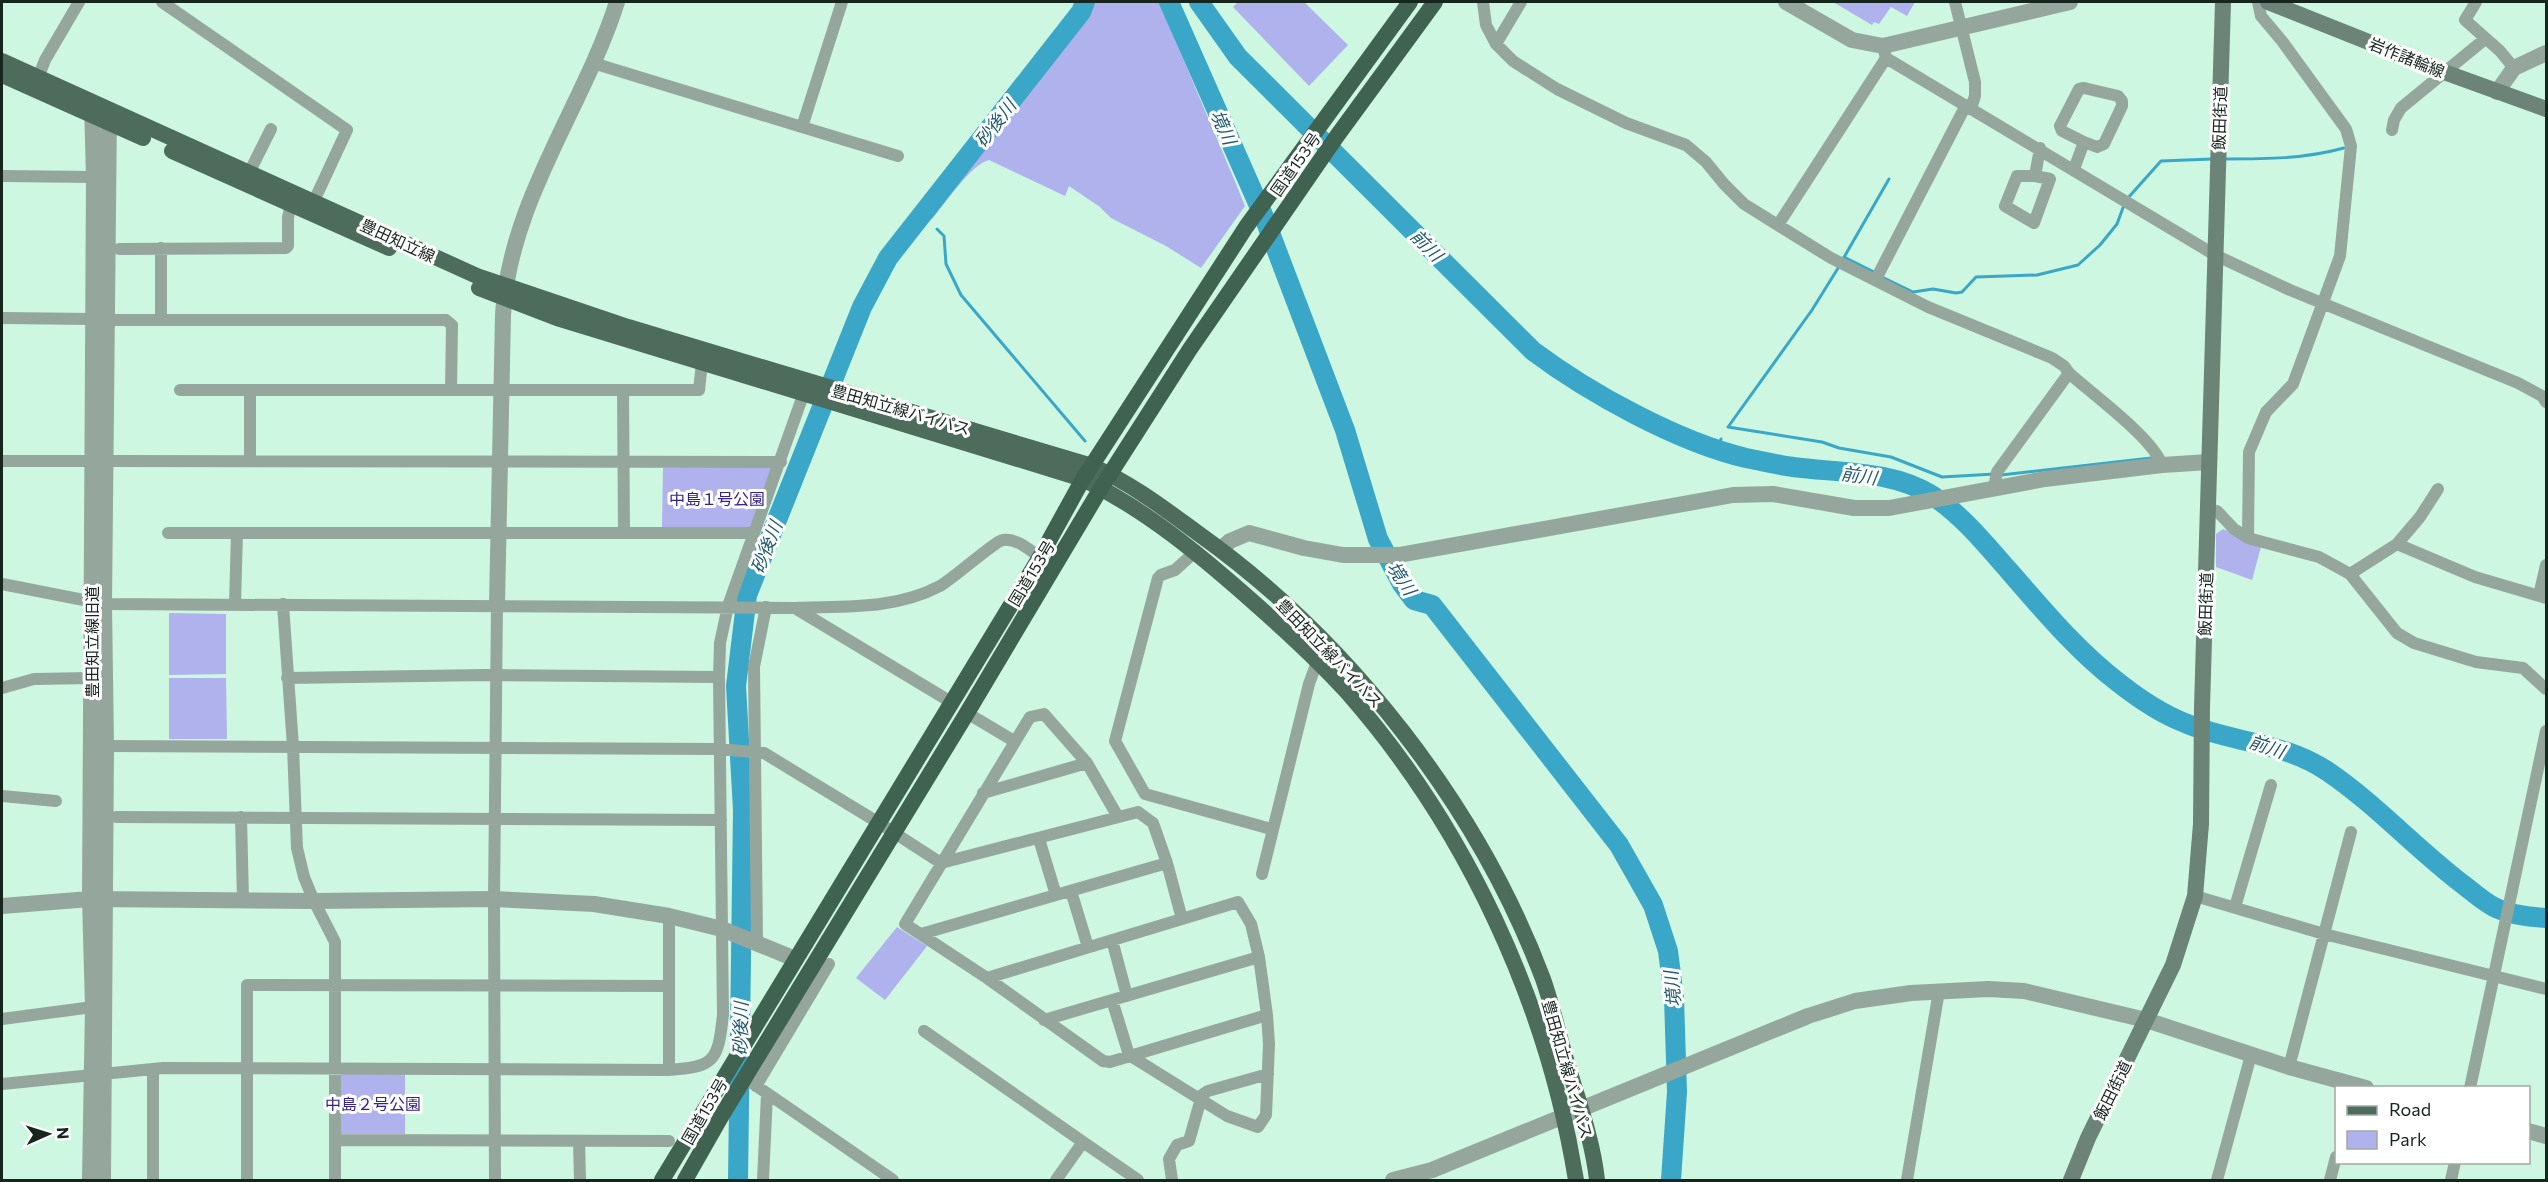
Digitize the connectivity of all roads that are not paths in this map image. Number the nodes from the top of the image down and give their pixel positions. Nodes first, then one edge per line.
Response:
1 (79, 2) edge
2 (162, 2) edge
3 (617, 2) edge
4 (842, 2) edge
5 (1410, 2) edge
6 (1435, 2) edge
7 (1484, 2) edge
8 (1521, 2) edge
9 (1786, 2) edge
10 (1955, 2) edge
11 (2070, 2) edge
12 (2223, 2) edge
13 (2258, 2) edge
14 (2268, 2) edge
15 (2476, 2) edge
16 (1961, 26) junction
17 (2485, 39) junction
18 (1496, 44) junction
19 (1885, 52) junction
20 (2547, 53) edge
21 (2, 61) edge
22 (593, 63) junction
23 (2514, 69) junction
24 (2444, 72) junction
25 (2, 75) edge
26 (38, 78) junction
27 (2498, 92) junction
28 (1968, 107) junction
29 (2547, 109) edge
30 (92, 110) junction
31 (109, 117) junction
32 (802, 127) junction
33 (271, 129) dead end
34 (2392, 130) dead end
35 (2084, 142) junction
36 (2040, 148) junction
37 (898, 156) dead end
38 (2074, 169) junction
39 (249, 173) junction
40 (2, 176) edge
41 (2035, 176) dead end
42 (94, 177) junction
43 (314, 201) junction
44 (291, 204) junction
45 (1778, 225) junction
46 (161, 248) junction
47 (118, 249) dead end
48 (2214, 255) junction
49 (1876, 279) junction
50 (504, 292) junction
51 (2324, 302) junction
52 (2, 318) edge
53 (161, 318) junction
54 (100, 319) junction
55 (702, 363) junction
56 (2069, 373) junction
57 (806, 388) junction
58 (180, 390) dead end
59 (250, 390) junction
60 (451, 390) junction
61 (502, 390) junction
62 (623, 390) junction
63 (2547, 402) edge
64 (249, 460) junction
65 (2, 461) edge
66 (99, 461) junction
67 (500, 462) junction
68 (623, 462) junction
69 (781, 462) junction
70 (2209, 462) junction
71 (2162, 465) junction
72 (1088, 473) junction
73 (1111, 474) junction
74 (1101, 488) junction
75 (1994, 488) junction
76 (2438, 489) dead end
77 (2208, 509) junction
78 (168, 532) dead end
79 (499, 532) junction
80 (237, 533) junction
81 (754, 533) junction
82 (624, 534) junction
83 (2248, 538) junction
84 (2397, 543) junction
85 (1221, 549) junction
86 (1196, 551) junction
87 (1040, 557) junction
88 (2547, 565) edge
89 (2350, 574) junction
90 (2, 584) edge
91 (2543, 596) edge
92 (97, 602) junction
93 (235, 604) junction
94 (283, 604) junction
95 (497, 604) junction
96 (733, 606) junction
97 (764, 607) junction
98 (795, 608) junction
99 (1317, 662) junction
100 (495, 675) junction
101 (719, 677) junction
102 (91, 678) junction
103 (287, 678) junction
104 (2, 688) edge
105 (2547, 689) edge
106 (951, 702) junction
107 (967, 713) junction
108 (2547, 731) edge
109 (1014, 741) junction
110 (106, 746) junction
111 (293, 747) junction
112 (496, 747) junction
113 (719, 749) junction
114 (756, 752) junction
115 (1087, 763) junction
116 (2271, 785) dead end
117 (983, 793) junction
118 (2, 796) edge
119 (56, 801) dead end
120 (242, 817) junction
121 (294, 817) junction
122 (1118, 817) junction
123 (116, 818) dead end
124 (496, 819) junction
125 (721, 820) junction
126 (887, 827) junction
127 (1271, 829) junction
128 (2351, 831) dead end
129 (1039, 839) junction
130 (941, 863) junction
131 (1167, 863) junction
132 (1262, 873) dead end
133 (1071, 891) junction
134 (1056, 895) junction
135 (2195, 896) junction
136 (98, 899) junction
137 (494, 899) junction
138 (243, 900) junction
139 (314, 901) junction
140 (2, 906) edge
141 (2235, 907) junction
142 (669, 916) junction
143 (1182, 919) junction
144 (722, 929) junction
145 (921, 934) junction
146 (2324, 934) junction
147 (1112, 940) junction
148 (757, 941) junction
149 (1088, 947) junction
150 (1260, 957) junction
151 (795, 958) junction
152 (829, 964) dead end
153 (2495, 975) junction
154 (987, 978) junction
155 (495, 984) junction
156 (335, 986) junction
157 (669, 986) junction
158 (2547, 988) edge
159 (1939, 991) junction
160 (1127, 996) junction
161 (1112, 1000) junction
162 (93, 1007) junction
163 (1267, 1015) junction
164 (2, 1019) edge
165 (1044, 1020) junction
166 (2146, 1020) junction
167 (924, 1031) dead end
168 (1129, 1055) junction
169 (2251, 1055) junction
170 (722, 1061) junction
171 (2289, 1067) junction
172 (153, 1068) junction
173 (247, 1068) junction
174 (335, 1068) junction
175 (495, 1068) junction
176 (669, 1070) junction
177 (98, 1073) junction
178 (1268, 1074) junction
179 (2, 1084) edge
180 (756, 1086) junction
181 (2359, 1086) edge
182 (2470, 1086) edge
183 (1200, 1100) junction
184 (1580, 1108) junction
185 (1564, 1114) junction
186 (2530, 1131) edge
187 (2547, 1136) edge
188 (335, 1140) junction
189 (579, 1141) junction
190 (669, 1141) dead end
191 (495, 1142) junction
192 (1083, 1142) junction
193 (2335, 1163) edge
194 (2455, 1164) edge
195 (90, 1180) edge
196 (103, 1180) edge
197 (153, 1180) edge
198 (247, 1180) edge
199 (335, 1180) edge
200 (495, 1180) edge
201 (580, 1180) edge
202 (662, 1180) edge
203 (685, 1180) edge
204 (763, 1180) edge
205 (893, 1180) edge
206 (1056, 1180) edge
207 (1138, 1180) edge
208 (1172, 1180) edge
209 (1393, 1180) edge
210 (1576, 1180) edge
211 (1597, 1180) edge
212 (1907, 1180) edge
213 (2072, 1180) edge
214 (2217, 1180) edge
215 (2330, 1180) edge
216 (2451, 1180) edge

1 - 26 street
2 - 43 street
3 - 22 street
4 - 32 street
5 - 72 highway, 国道153号
6 - 73 highway, 国道153号
7 - 18 street
8 - 18 street
9 - 19 street
10 - 16 street
11 - 16 street
12 - 48 main road, 飯田街道
13 - 51 street
14 - 24 main road, 岩作諸輪線
15 - 17 street
16 - 19 street
16 - 28 street
17 - 23 street
17 - 24 street
18 - 45 street
19 - 28 street
19 - 45 street
20 - 23 street
21 - 26 main road, 豊田知立線
22 - 32 street
22 - 50 street
23 - 27 street
24 - 27 main road, 岩作諸輪線
24 - 34 street
25 - 30 main road, 豊田知立線
26 - 30 main road, 豊田知立線
27 - 29 main road, 岩作諸輪線
28 - 36 street
28 - 49 street
30 - 31 main road, 豊田知立線
30 - 42 street, 豊田知立線旧道
31 - 39 main road, 豊田知立線
31 - 44 main road, 豊田知立線
31 - 54 street, 豊田知立線旧道
32 - 37 street
33 - 39 street
35 - 35 street
35 - 38 street
36 - 38 street
36 - 41 street
38 - 48 street
39 - 43 main road, 豊田知立線
40 - 42 street
42 - 54 street, 豊田知立線旧道
43 - 50 main road, 豊田知立線
44 - 46 street
44 - 50 main road, 豊田知立線
45 - 49 street
46 - 47 street
46 - 53 street
48 - 51 street
48 - 70 main road, 飯田街道
49 - 56 street
50 - 55 main road, 豊田知立線
50 - 57 main road, 豊田知立線
50 - 61 street
51 - 63 street
51 - 83 street
52 - 54 street
53 - 54 street
53 - 60 street
54 - 66 street, 豊田知立線旧道
55 - 57 main road, 豊田知立線
55 - 62 street
56 - 71 street
56 - 75 street
57 - 69 street
57 - 72 main road, 豊田知立線バイパス
58 - 59 street
59 - 60 street
59 - 64 street
60 - 61 street
61 - 62 street
61 - 67 street
62 - 68 street
64 - 66 street
64 - 67 street
65 - 66 street
66 - 92 street, 豊田知立線旧道
67 - 68 street
67 - 79 street
68 - 69 street
68 - 82 street
69 - 81 street
70 - 71 street
70 - 77 main road, 飯田街道
71 - 75 street
72 - 73 main road, 豊田知立線バイパス
72 - 74 main road, 豊田知立線バイパス
72 - 87 highway, 国道153号
73 - 74 highway, 国道153号
73 - 85 main road, 豊田知立線バイパス
74 - 86 main road, 豊田知立線バイパス
74 - 107 highway, 国道153号
75 - 85 street
76 - 84 street
77 - 83 street
77 - 135 main road, 飯田街道
78 - 80 street
79 - 80 street
79 - 82 street
79 - 95 street
80 - 93 street
81 - 82 street
81 - 96 street
83 - 89 street
84 - 89 street
84 - 91 street
85 - 184 main road, 豊田知立線バイパス
86 - 99 main road, 豊田知立線バイパス
86 - 127 street
87 - 98 street
87 - 106 highway, 国道153号
88 - 91 street
89 - 105 street
90 - 92 street
92 - 93 street
92 - 102 street, 豊田知立線旧道
92 - 110 street, 豊田知立線旧道
93 - 94 street
94 - 95 street
94 - 103 street
95 - 96 street
95 - 100 street
96 - 97 street
96 - 101 street
97 - 98 street
97 - 114 street
98 - 106 street
99 - 127 street
99 - 185 main road, 豊田知立線バイパス
100 - 101 street
100 - 103 street
100 - 112 street
101 - 113 street
102 - 104 street
102 - 136 street, 豊田知立線旧道
103 - 111 street
106 - 126 highway, 国道153号
107 - 109 street
107 - 126 highway, 国道153号
108 - 153 street
109 - 115 street
109 - 117 street
110 - 111 street
110 - 136 street, 豊田知立線旧道
111 - 112 street
111 - 121 street
112 - 113 street
112 - 124 street
113 - 114 street
113 - 125 street
114 - 126 street
114 - 148 street
115 - 117 street
115 - 122 street
116 - 141 street
117 - 130 street
118 - 119 street
120 - 121 street
120 - 123 street
120 - 138 street
121 - 124 street
121 - 139 street
122 - 129 street
122 - 131 street
124 - 125 street
124 - 137 street
125 - 144 street
126 - 130 street
126 - 151 highway, 国道153号
126 - 180 highway, 国道153号
127 - 132 street
128 - 146 street
129 - 130 street
129 - 134 street
130 - 145 street
131 - 133 street
131 - 143 street
133 - 134 street
133 - 149 street
134 - 145 street
135 - 141 street
135 - 166 main road, 飯田街道
136 - 138 street
136 - 140 street
136 - 162 street, 豊田知立線旧道
136 - 177 street, 豊田知立線旧道
137 - 139 street
137 - 142 street
137 - 155 street
138 - 139 street
139 - 156 street
141 - 146 street
142 - 144 street
142 - 157 street
143 - 147 street
143 - 150 street
144 - 148 street
144 - 170 street
145 - 154 street
146 - 153 street
146 - 171 street
147 - 149 street
147 - 160 street
148 - 151 street
149 - 154 street
150 - 160 street
150 - 163 street
151 - 170 highway, 国道153号
152 - 180 street
153 - 158 street
153 - 182 street
154 - 165 street
155 - 156 street
155 - 157 street
155 - 175 street
156 - 173 street
156 - 174 street
157 - 176 street
159 - 166 street
159 - 184 street
159 - 212 street
160 - 161 street
161 - 165 street
161 - 168 street
162 - 164 street
162 - 177 street, 豊田知立線旧道
163 - 168 street
163 - 178 street
165 - 168 street
166 - 169 street
166 - 213 main road, 飯田街道
167 - 192 street
168 - 183 street
169 - 171 street
169 - 214 street
170 - 176 street
170 - 202 highway, 国道153号
171 - 181 street
172 - 173 street
172 - 177 street
172 - 197 street
173 - 174 street
173 - 198 street
174 - 175 street
174 - 188 street
175 - 176 street
175 - 191 street
177 - 179 street
177 - 195 street, 豊田知立線旧道
177 - 196 street, 豊田知立線旧道
178 - 183 street
178 - 183 street
180 - 203 highway, 国道153号
180 - 204 street
180 - 205 street
183 - 208 street
184 - 185 street
184 - 211 main road, 豊田知立線バイパス
185 - 209 street
185 - 210 main road, 豊田知立線バイパス
186 - 187 street
188 - 191 street
188 - 199 street
189 - 190 street
189 - 191 street
189 - 201 street
191 - 200 street
192 - 206 street
192 - 207 street
193 - 215 street
194 - 216 street

